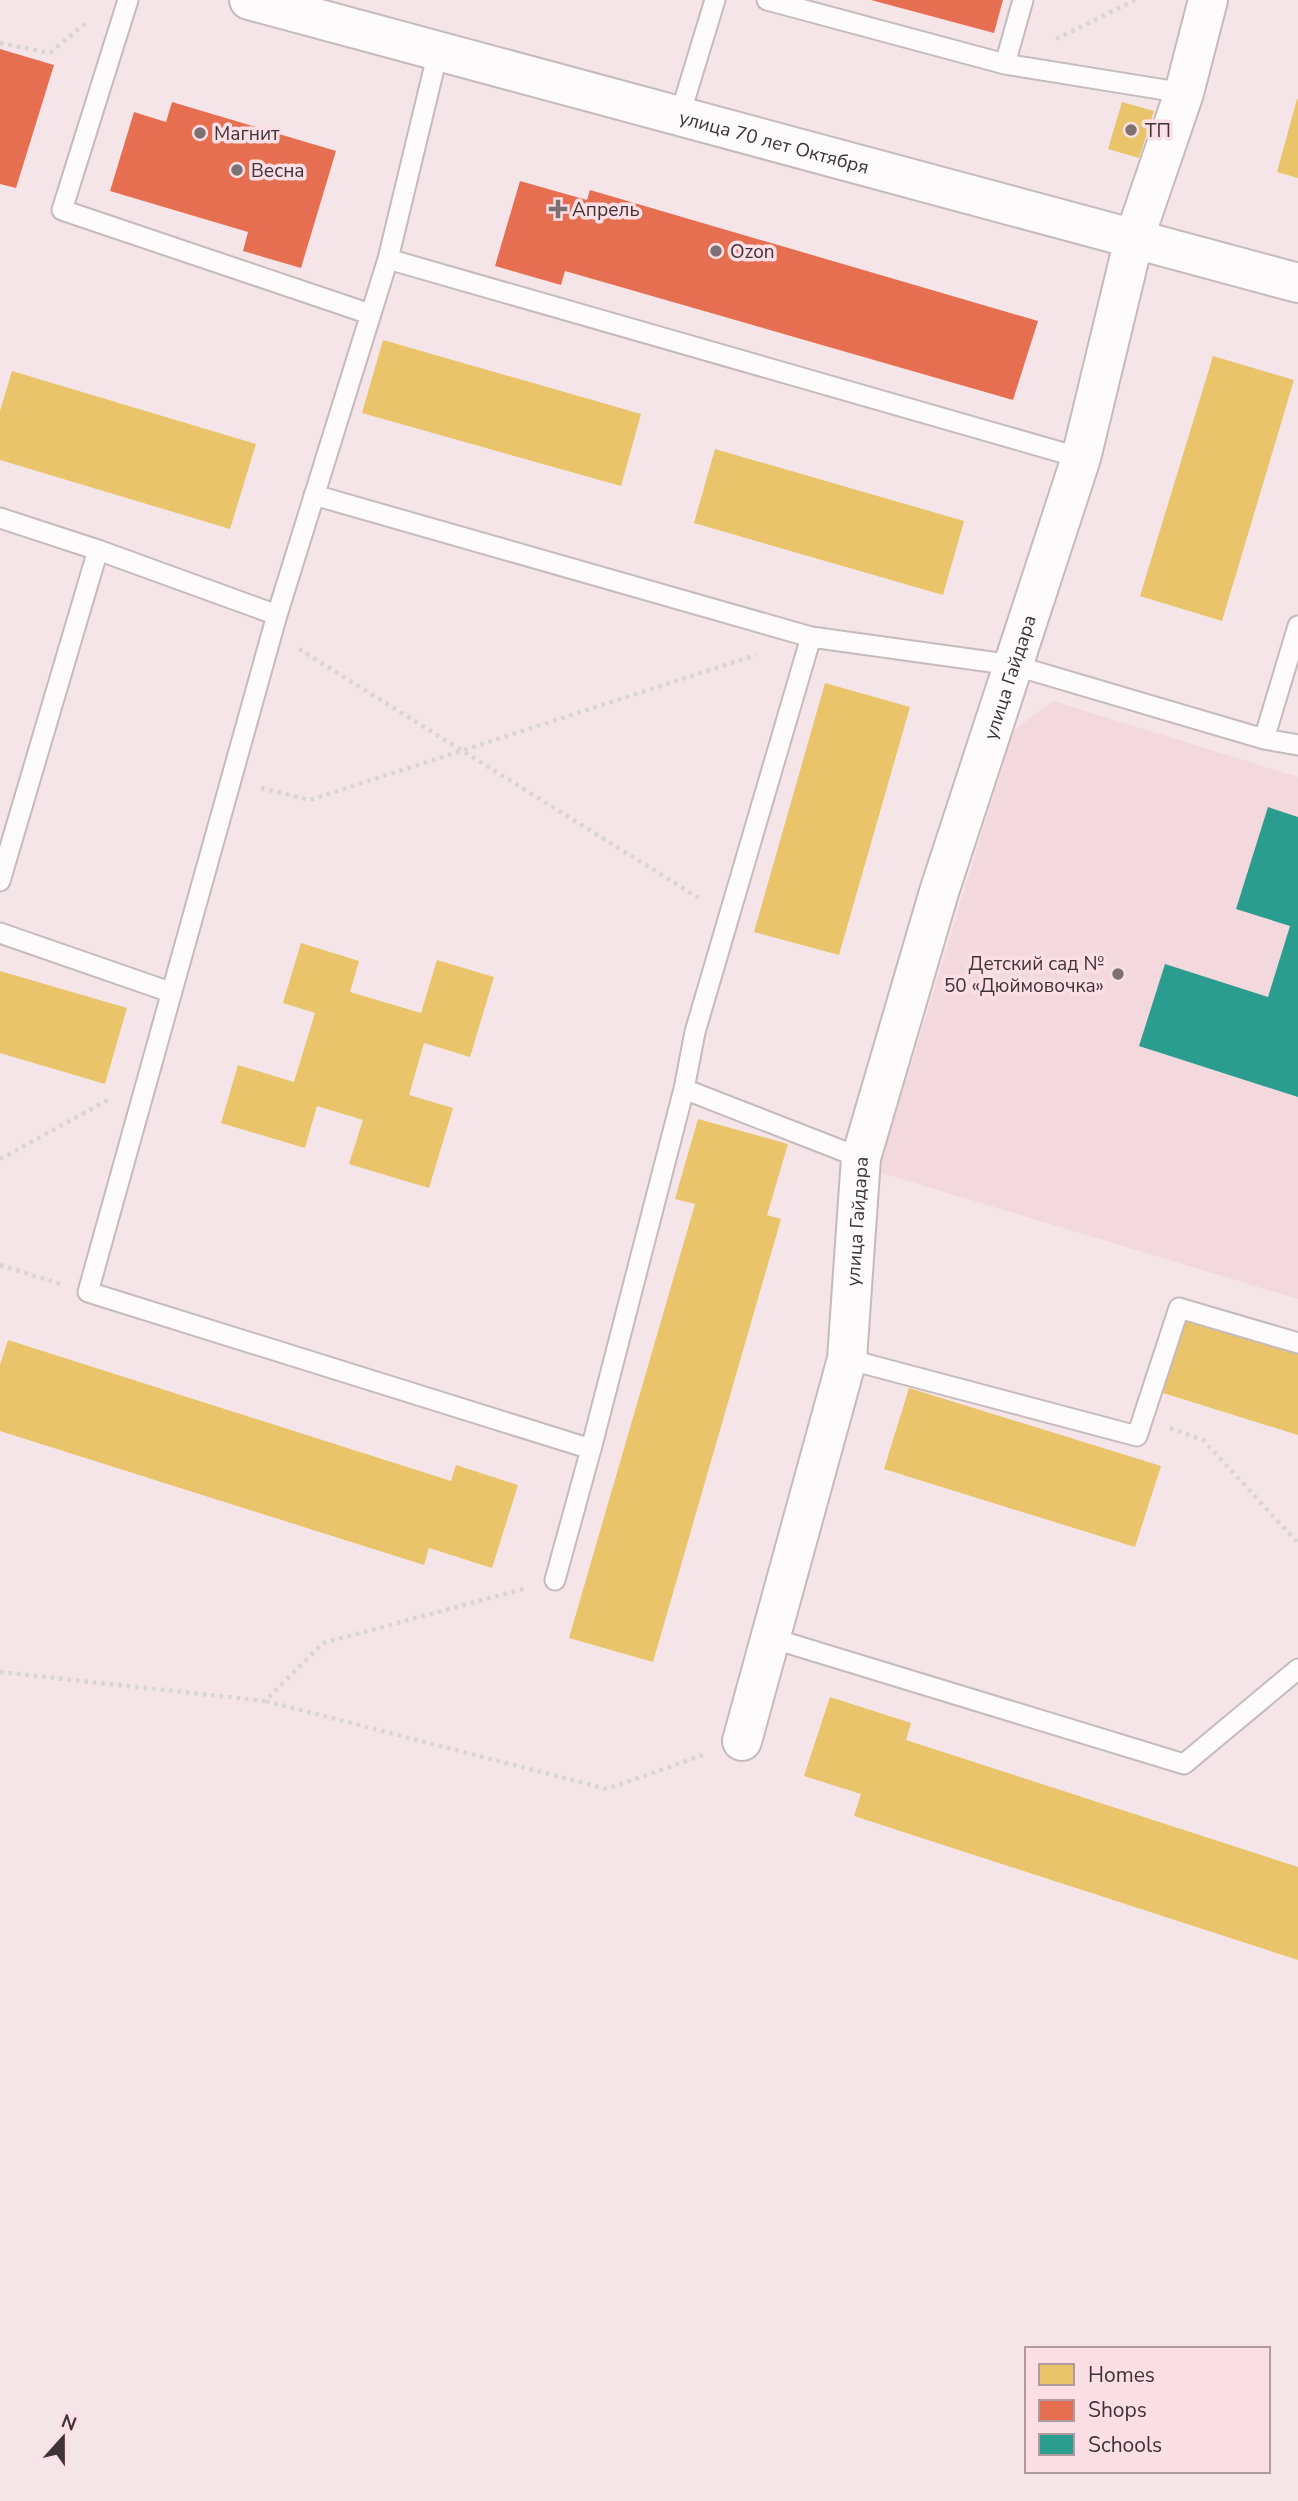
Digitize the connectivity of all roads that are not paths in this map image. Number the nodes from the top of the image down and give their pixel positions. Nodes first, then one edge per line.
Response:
1 (128, 0) edge
2 (249, 0) edge
3 (715, 0) edge
4 (766, 0) edge
5 (1023, 0) edge
6 (1208, 0) edge
7 (438, 52) junction
8 (1005, 64) junction
9 (1184, 93) junction
10 (680, 118) junction
11 (1134, 239) junction
12 (388, 259) junction
13 (1298, 283) edge
14 (370, 314) junction
15 (1081, 458) junction
16 (314, 495) junction
17 (0, 518) edge
18 (98, 550) junction
19 (274, 624) junction
20 (1298, 626) edge
21 (811, 637) junction
22 (1013, 664) junction
23 (1264, 739) junction
24 (1298, 745) edge
25 (0, 881) edge
26 (0, 933) edge
27 (170, 992) junction
28 (684, 1089) junction
29 (861, 1158) junction
30 (1298, 1343) edge
31 (847, 1360) junction
32 (591, 1449) junction
33 (555, 1580) road end
34 (771, 1638) junction
35 (1298, 1670) edge
36 (742, 1741) road end

1 - 14 lane
2 - 7 street, улица 70 лет Октября
3 - 10 lane
4 - 8 lane
5 - 8 lane
6 - 9 street, улица Гайдара
7 - 10 street, улица 70 лет Октября
7 - 12 lane
8 - 9 lane
9 - 11 street, улица Гайдара
10 - 11 street, улица 70 лет Октября
11 - 13 street, улица 70 лет Октября
11 - 15 street, улица Гайдара
12 - 14 lane
12 - 15 lane
14 - 16 lane
15 - 22 street, улица Гайдара
16 - 19 lane
16 - 21 lane
17 - 18 lane
18 - 19 lane
18 - 25 lane
19 - 27 lane
20 - 23 lane
21 - 22 lane
21 - 28 lane
22 - 23 lane
22 - 29 street, улица Гайдара
23 - 24 lane
26 - 27 lane
27 - 32 lane
28 - 29 lane
28 - 32 lane
29 - 31 street, улица Гайдара
30 - 31 lane
31 - 34 street, улица Гайдара
32 - 33 lane
34 - 35 lane
34 - 36 street, улица Гайдара

